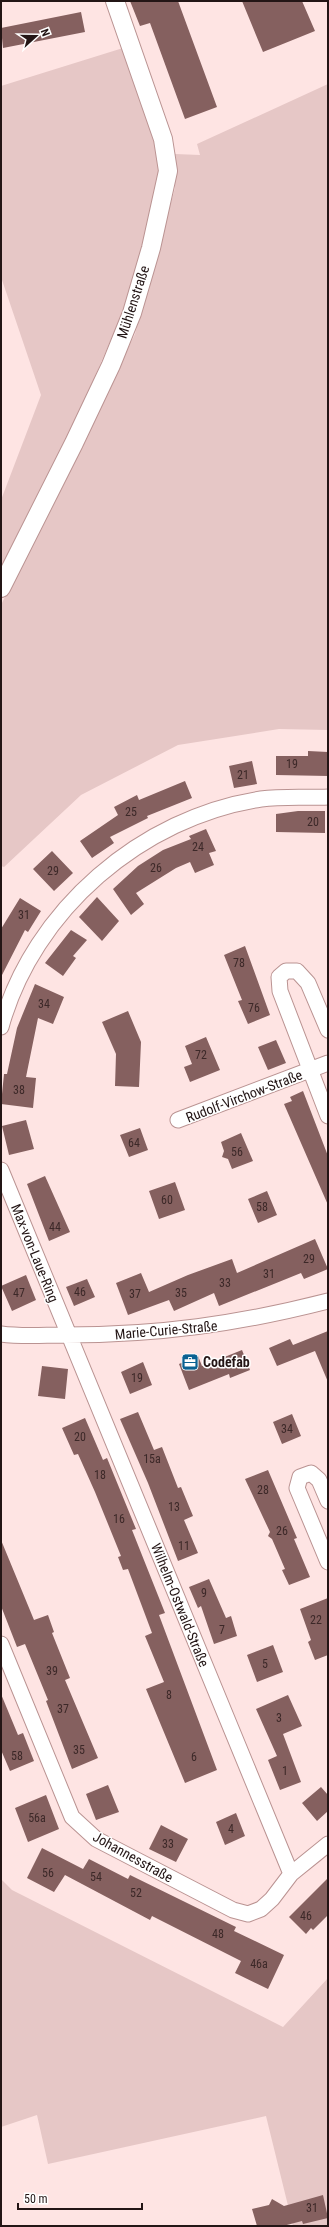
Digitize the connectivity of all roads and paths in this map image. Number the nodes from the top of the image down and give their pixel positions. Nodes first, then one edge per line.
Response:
1 (115, 1) edge
2 (1, 588) edge
3 (328, 797) edge
4 (1, 1027) edge
5 (328, 1030) edge
6 (328, 1063) edge
7 (309, 1071) junction
8 (328, 1116) edge
9 (178, 1120) dead end
10 (1, 1170) edge
11 (328, 1301) edge
12 (1, 1334) edge
13 (68, 1335) junction
14 (328, 1500) edge
15 (328, 1562) edge
16 (1, 1644) edge
17 (328, 1844) edge
18 (291, 1874) junction

1 - 2 street, Mühlenstraße
3 - 4 street
5 - 7 street, Rudolf-Virchow-Straße
6 - 7 street, Rudolf-Virchow-Straße
7 - 8 street, Rudolf-Virchow-Straße
7 - 9 street, Rudolf-Virchow-Straße
10 - 13 street, Max-von-Laue-Ring
11 - 13 street, Marie-Curie-Straße
12 - 13 street, Marie-Curie-Straße
13 - 18 street, Wilhelm-Ostwald-Straße
14 - 15 street
16 - 18 street, Johannesstraße
17 - 18 street, Johannesstraße

